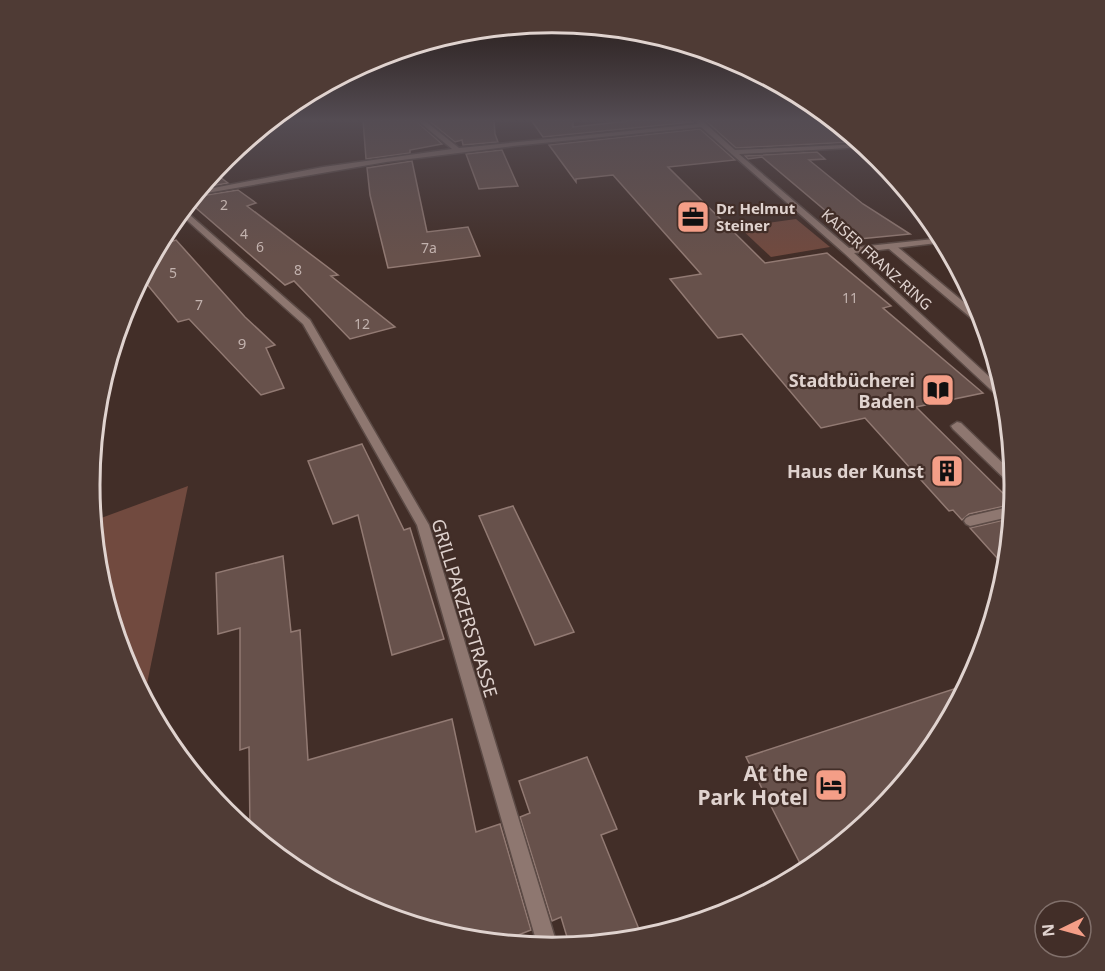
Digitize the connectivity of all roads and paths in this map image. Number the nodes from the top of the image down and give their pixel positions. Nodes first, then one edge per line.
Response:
1 (344, 165) edge
2 (750, 165) edge
3 (210, 190) edge
4 (189, 217) edge
5 (933, 241) edge
6 (891, 246) junction
7 (847, 251) junction
8 (972, 314) edge
9 (994, 387) edge
10 (957, 426) dead end
11 (1005, 472) edge
12 (1004, 513) edge
13 (970, 521) dead end
14 (545, 938) edge

1 - 3 street
2 - 7 street, KAISER FRANZ-RING
4 - 14 street, GRILLPARZERSTRASSE
5 - 6 street
6 - 7 street
6 - 8 street
7 - 9 street, KAISER FRANZ-RING
10 - 11 street
12 - 13 street

